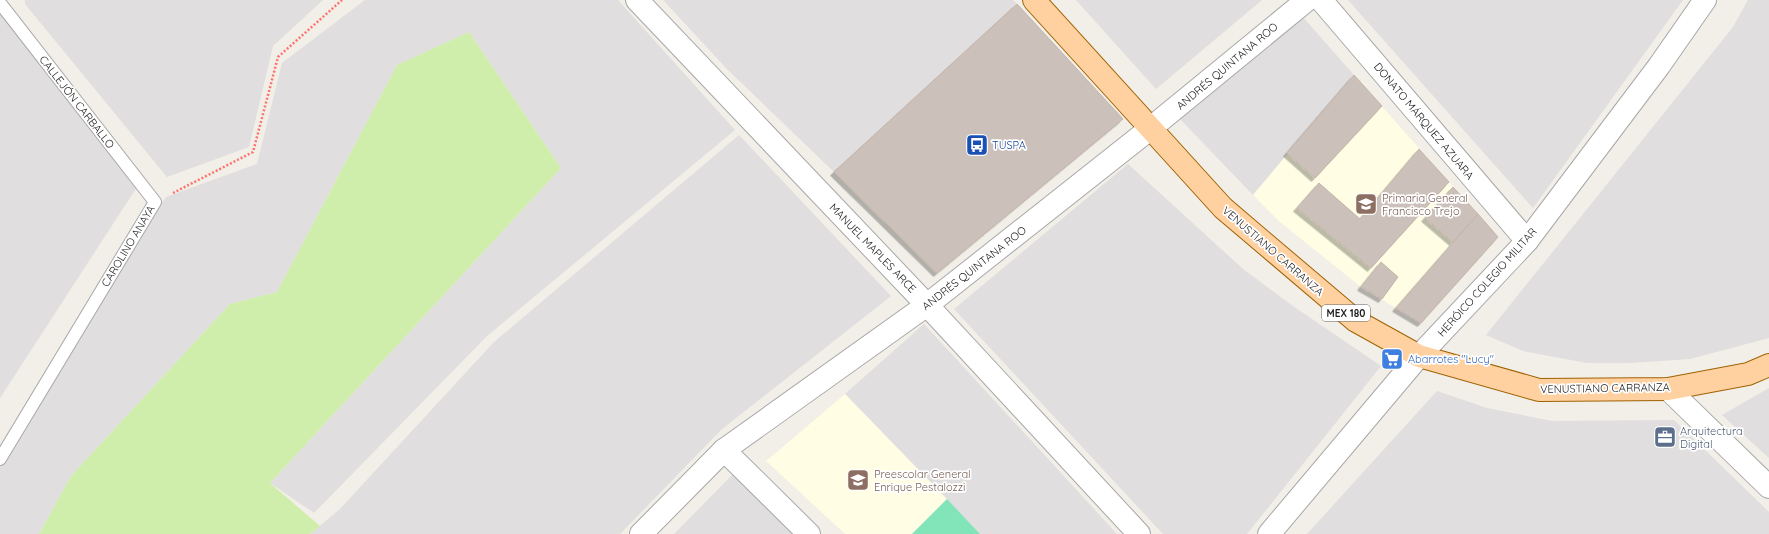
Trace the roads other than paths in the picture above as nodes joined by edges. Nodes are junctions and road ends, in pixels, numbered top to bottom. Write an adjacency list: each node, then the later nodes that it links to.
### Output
1 (637, 0): 10 (street, MANUEL MAPLES ARCE)
2 (1034, 0): 7 (main road, VENUSTIANO CARRANZA / MEX 180)
3 (1307, 0): 7 (street, ANDRÉS QUINTANA ROO)
4 (1322, 0): 9 (street, DONATO MÁRQUEZ AZUARA)
5 (1705, 0): 9 (street, HERÓICO COLEGIO MILITAR)
6 (0, 3): 8 (lane, CALLEJÓN CARBALLO)
7 (1152, 128): 10 (street, ANDRÉS QUINTANA ROO); 11 (main road, VENUSTIANO CARRANZA / MEX 180)
8 (154, 202): 15 (lane, CAROLINO ANAYA)
9 (1527, 241): 11 (street, HERÓICO COLEGIO MILITAR)
10 (927, 305): 14 (street, ANDRÉS QUINTANA ROO); 19 (street, MANUEL MAPLES ARCE)
11 (1419, 356): 13 (main road, VENUSTIANO CARRANZA / MEX 180); 20 (street, HERÓICO COLEGIO MILITAR)
12 (1769, 365): 13 (main road, VENUSTIANO CARRANZA / MEX 180)
13 (1668, 388): 16 (street)
14 (724, 450): 17 (street, ANDRÉS QUINTANA ROO); 18 (street)
15 (0, 459)
16 (1769, 487)
17 (641, 534)
18 (809, 534)
19 (1138, 534)
20 (1269, 534)

